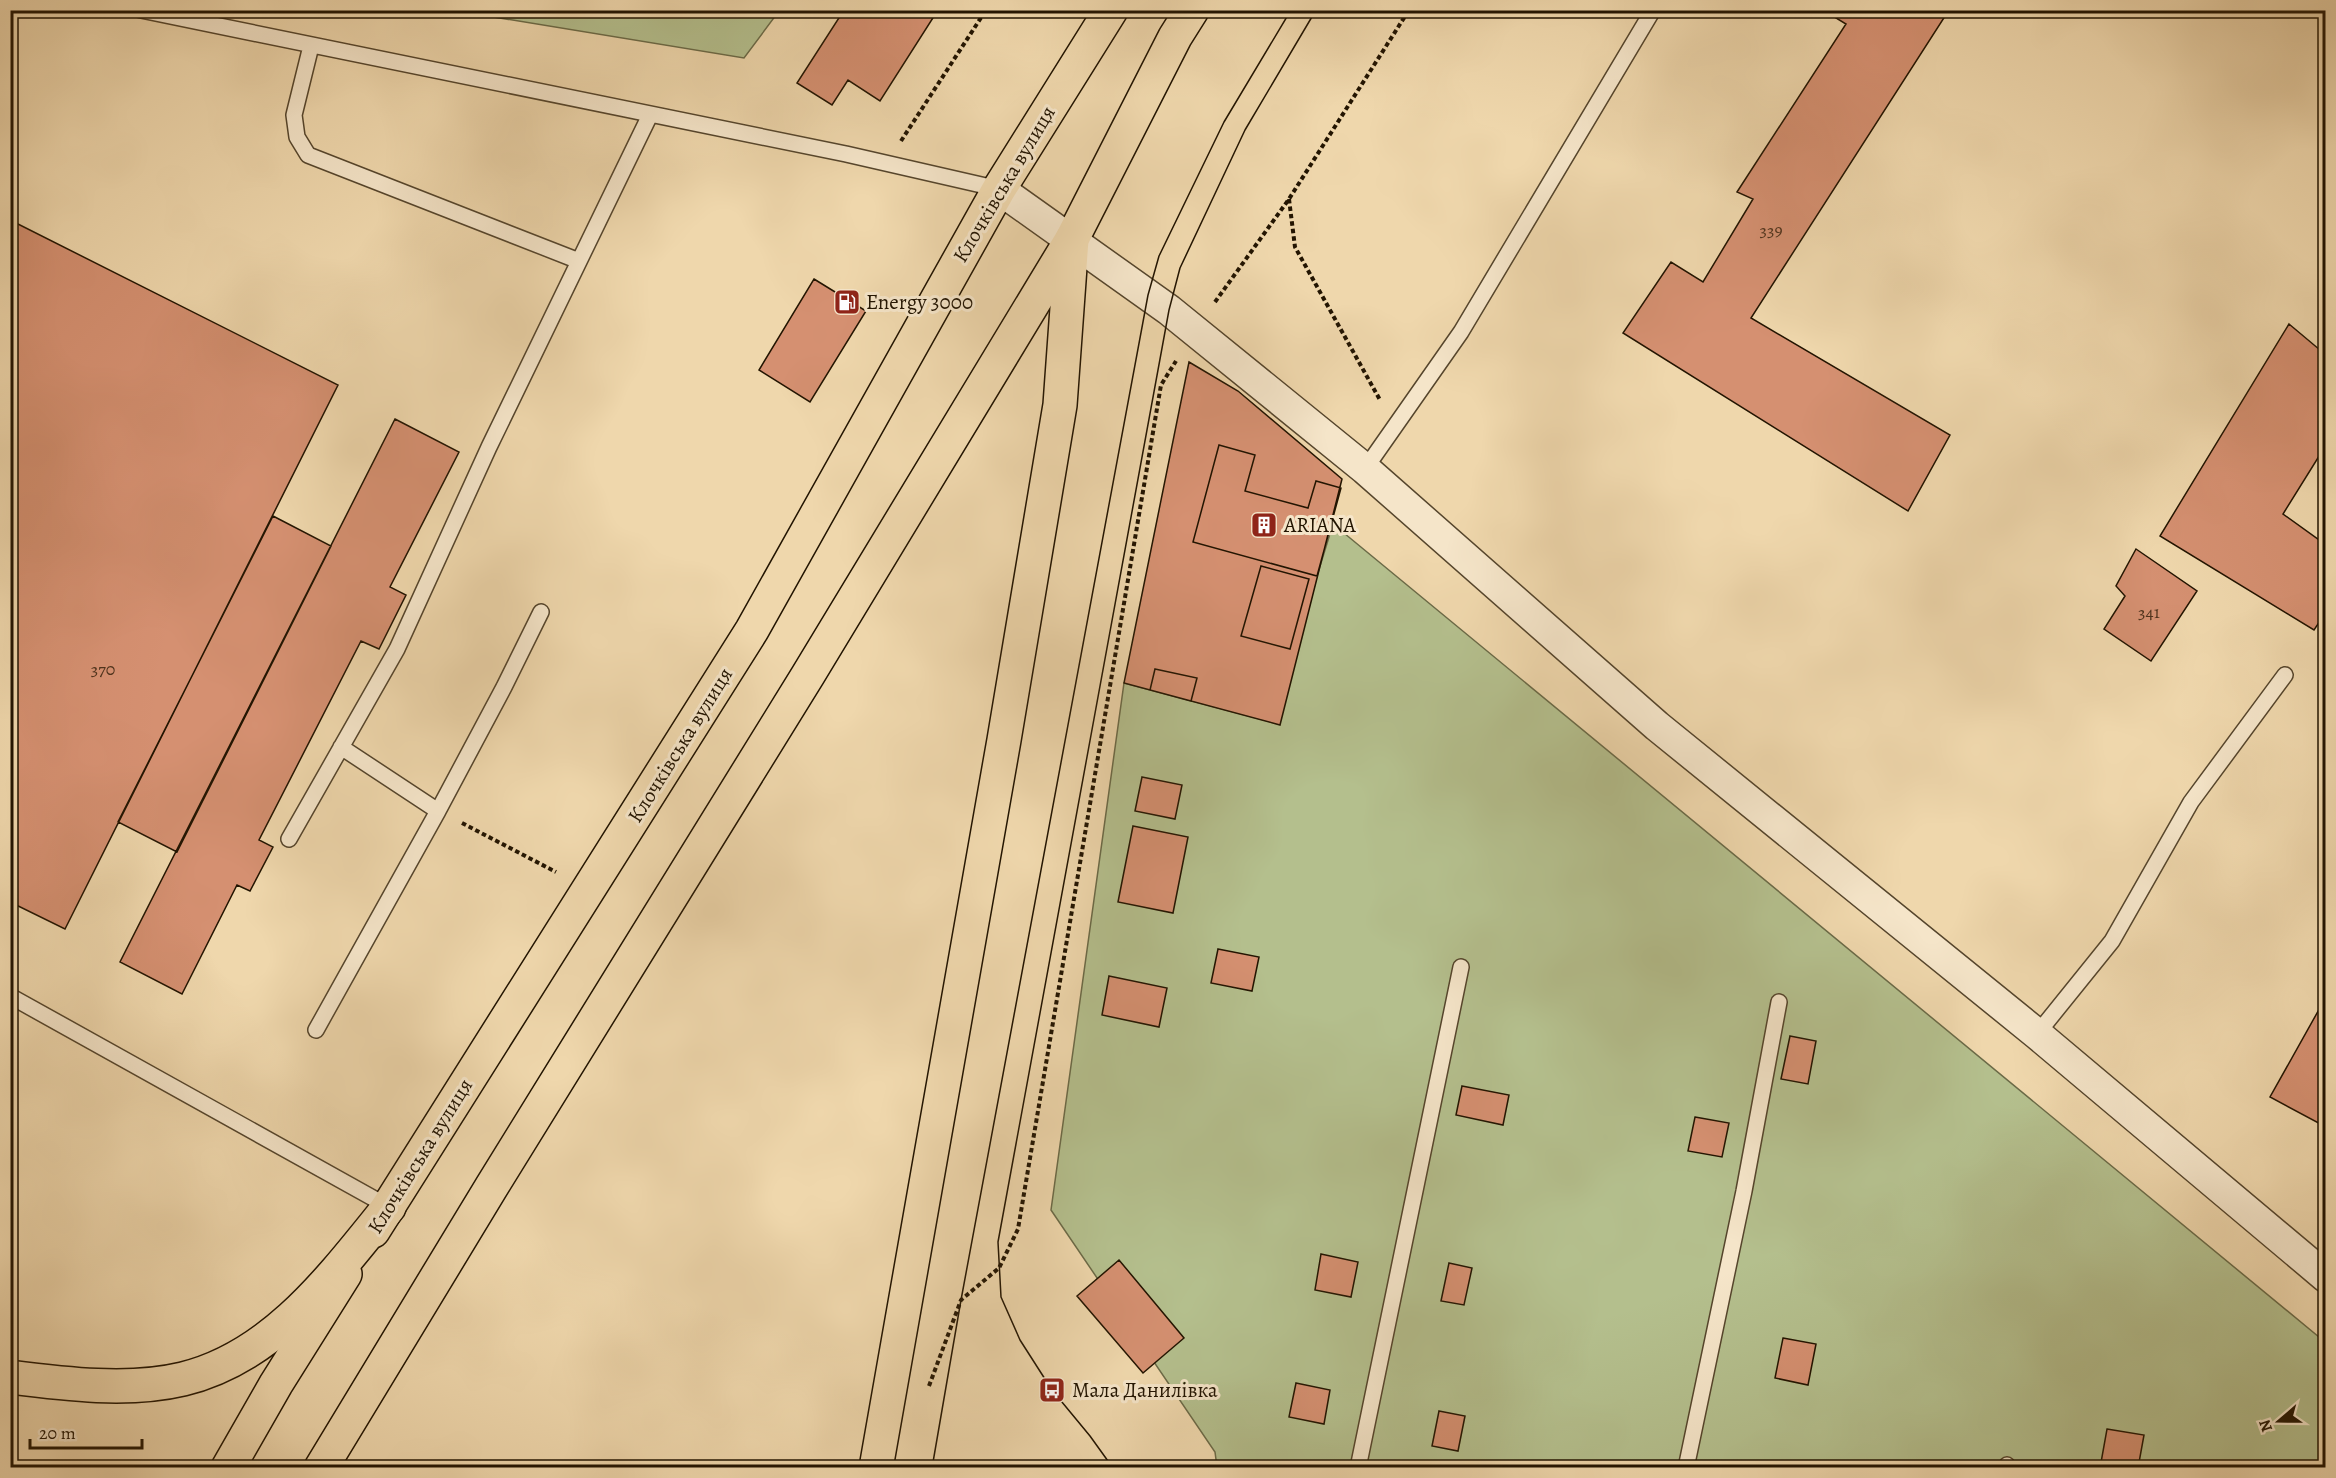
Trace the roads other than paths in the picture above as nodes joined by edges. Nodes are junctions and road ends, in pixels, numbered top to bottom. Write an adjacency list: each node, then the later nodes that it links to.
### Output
1 (141, 10): 5 (lane)
2 (1111, 10): 7 (main road, Клочківська вулиця)
3 (1191, 10): 8 (main road)
4 (1653, 10): 10 (lane)
5 (311, 46): 6 (lane); 9 (lane)
6 (650, 115): 7 (lane); 9 (lane)
7 (999, 189): 8 (street); 21 (main road, Клочківська вулиця)
8 (1072, 239): 10 (street); 25 (main road); 26 (main road)
9 (579, 261): 13 (lane)
10 (1365, 469): 20 (street)
11 (541, 612): 14 (lane)
12 (2285, 675): 20 (lane)
13 (341, 747): 14 (lane); 15 (lane)
14 (438, 811): 19 (lane)
15 (289, 839)
16 (1461, 967): 27 (lane)
17 (10, 996): 21 (lane)
18 (1779, 1002): 28 (lane)
19 (315, 1030)
20 (2037, 1034): 22 (street)
21 (388, 1207): 23 (main road); 24 (main road, Клочківська вулиця)
22 (2325, 1277)
23 (10, 1377)
24 (228, 1467)
25 (321, 1467)
26 (876, 1467)
27 (1358, 1467)
28 (1686, 1467)

